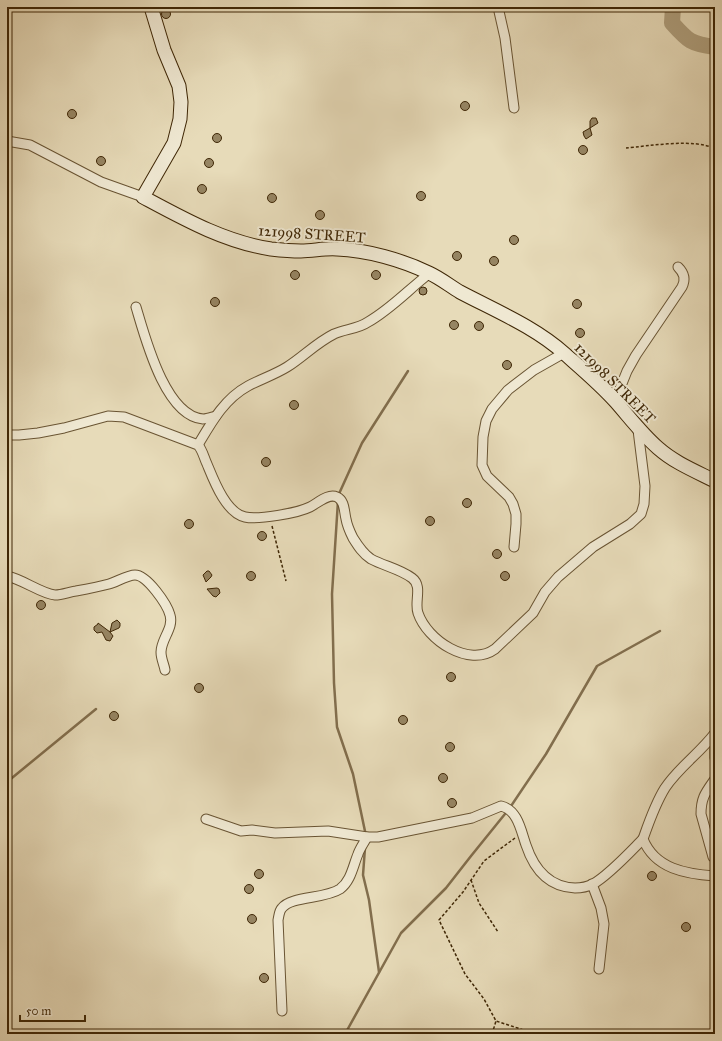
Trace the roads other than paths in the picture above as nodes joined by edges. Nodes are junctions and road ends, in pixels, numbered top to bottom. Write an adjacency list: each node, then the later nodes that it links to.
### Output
1 (151, 7): 5 (street)
2 (498, 7): 3 (street)
3 (514, 108)
4 (7, 142): 5 (street)
5 (143, 197): 7 (street, 121998 STREET)
6 (678, 267): 10 (street)
7 (430, 273): 9 (street, 121998 STREET); 11 (street)
8 (136, 307): 11 (street)
9 (564, 353): 10 (street, 121998 STREET); 16 (street)
10 (615, 401): 12 (street, 121998 STREET)
11 (216, 416): 14 (street)
12 (638, 430): 14 (street); 15 (street, 121998 STREET)
13 (7, 435): 14 (street)
14 (198, 445)
15 (715, 481)
16 (514, 547)
17 (7, 576): 18 (street)
18 (165, 670)
19 (715, 733): 25 (street)
20 (715, 750): 21 (street)
21 (715, 758)
22 (715, 779): 26 (street)
23 (206, 819): 24 (street)
24 (367, 837): 28 (street); 30 (street)
25 (643, 839): 27 (street); 28 (street)
26 (713, 856)
27 (715, 876)
28 (592, 884): 29 (street)
29 (599, 969)
30 (282, 1011)

